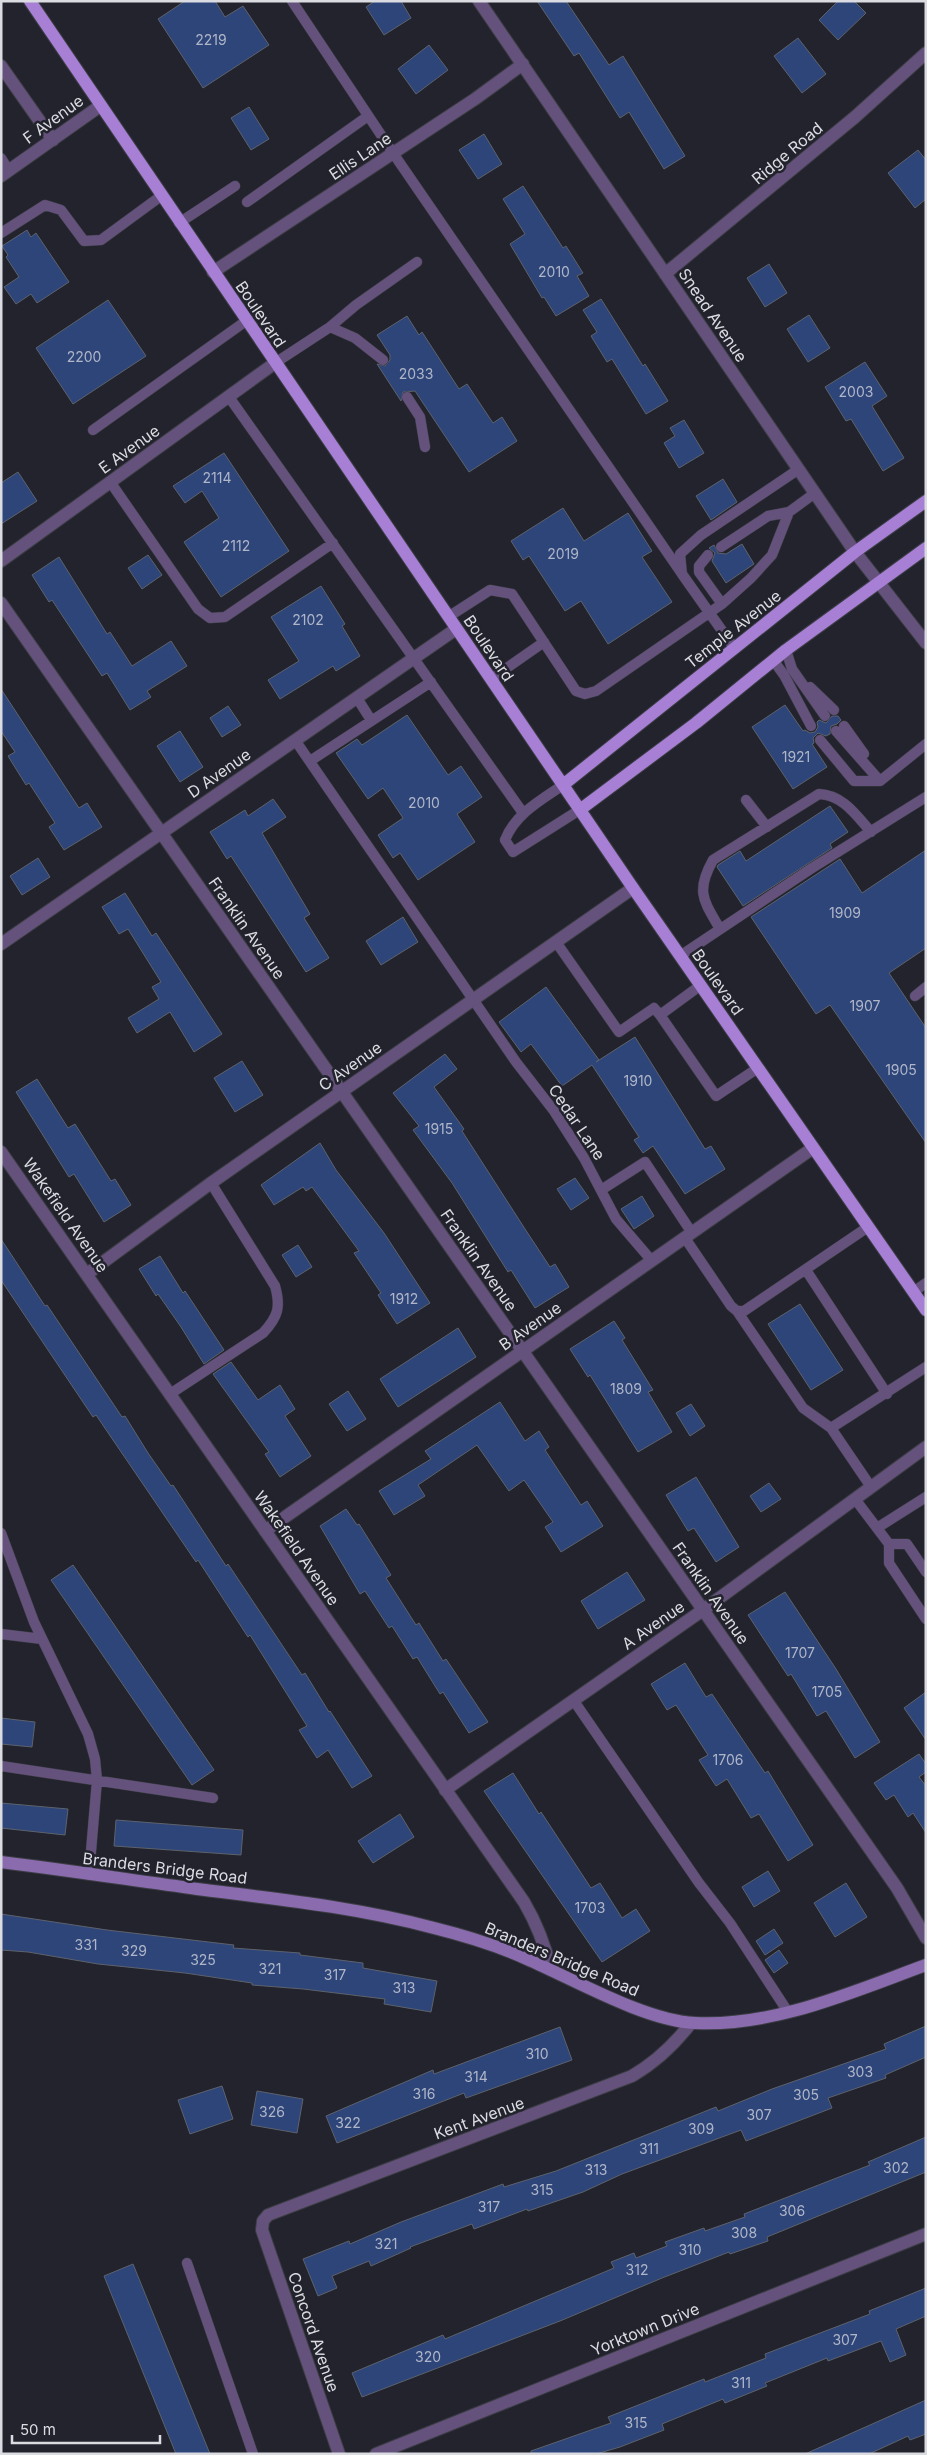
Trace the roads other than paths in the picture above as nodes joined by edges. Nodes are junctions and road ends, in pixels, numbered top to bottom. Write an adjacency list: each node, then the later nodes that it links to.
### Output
1 (30, 1): 7 (main road, Boulevard)
2 (292, 1): 8 (lane)
3 (479, 1): 5 (street, Snead Avenue)
4 (926, 53): 20 (street, Ridge Road)
5 (523, 64): 10 (street, Ellis Lane); 20 (street, Snead Avenue)
6 (1, 66): 9 (street)
7 (100, 106): 9 (street, F Avenue); 14 (main road, Boulevard)
8 (368, 116): 10 (lane); 15 (lane)
9 (53, 140): 12 (street, F Avenue)
10 (393, 153): 19 (street, Ellis Lane); 40 (lane)
11 (1, 158): 12 (lane)
12 (5, 174)
13 (235, 186): 16 (lane)
14 (161, 196): 16 (main road, Boulevard); 17 (lane)
15 (247, 202)
16 (179, 222): 19 (main road, Boulevard)
17 (1, 233)
18 (417, 262): 22 (lane)
19 (213, 272): 21 (main road, Boulevard)
20 (665, 274): 29 (street, Snead Avenue)
21 (246, 321): 24 (main road, Boulevard); 27 (lane)
22 (330, 327): 23 (lane); 24 (lane)
23 (383, 360)
24 (274, 363): 26 (street, E Avenue); 45 (main road, Boulevard)
25 (407, 396): 28 (lane)
26 (229, 397): 30 (street, E Avenue); 34 (lane)
27 (93, 430)
28 (425, 447)
29 (799, 469): 31 (street, Snead Avenue); 40 (lane)
30 (111, 483): 34 (lane); 39 (street, E Avenue)
31 (815, 492): 33 (lane); 37 (street, Snead Avenue)
32 (926, 500): 37 (main road, Temple Avenue)
33 (789, 512): 35 (lane); 43 (lane)
34 (333, 543): 51 (lane)
35 (721, 547)
36 (926, 548): 41 (main road)
37 (856, 552): 41 (street, Snead Avenue); 49 (main road, Temple Avenue)
38 (708, 555): 43 (lane)
39 (1, 561)
40 (682, 574): 44 (lane)
41 (878, 583): 48 (street, Snead Avenue); 50 (main road)
42 (1, 603): 73 (street, Franklin Avenue)
43 (722, 604): 44 (lane)
44 (710, 612): 47 (lane); 49 (lane)
45 (448, 617): 46 (main road, Boulevard); 47 (lane)
46 (456, 629): 51 (street, D Avenue); 54 (main road, Boulevard)
47 (544, 642): 54 (lane)
48 (926, 643)
49 (735, 649): 67 (main road, Temple Avenue)
50 (786, 650): 52 (main road); 53 (lane)
51 (414, 658): 55 (lane); 56 (street, D Avenue)
52 (773, 660): 60 (lane); 70 (main road)
53 (792, 669): 57 (lane); 58 (lane)
54 (490, 679): 67 (main road, Boulevard)
55 (431, 682): 59 (lane); 71 (lane)
56 (357, 698): 59 (lane); 62 (street, D Avenue)
57 (834, 710)
58 (824, 716)
59 (371, 720): 65 (lane)
60 (811, 726)
61 (840, 729): 66 (lane)
62 (295, 740): 65 (lane, Cedar Lane); 73 (street, D Avenue)
63 (820, 740): 66 (lane)
64 (926, 744): 66 (lane)
65 (310, 761): 83 (lane, Cedar Lane)
66 (882, 780)
67 (563, 785): 70 (main road, Boulevard); 71 (lane)
68 (926, 797): 74 (lane)
69 (746, 800): 72 (lane)
70 (581, 809): 71 (lane); 75 (main road, Boulevard)
71 (523, 813)
72 (766, 827): 74 (lane); 76 (lane)
73 (162, 832): 78 (street, D Avenue); 86 (street, Franklin Avenue)
74 (872, 832): 76 (lane)
75 (633, 888): 77 (street, C Avenue); 79 (main road, Boulevard)
76 (720, 930): 79 (lane)
77 (556, 942): 83 (street, C Avenue); 84 (lane)
78 (1, 944)
79 (680, 956): 80 (main road, Boulevard)
80 (701, 985): 84 (lane); 85 (main road, Boulevard)
81 (926, 987): 82 (lane)
82 (915, 996)
83 (473, 1000): 86 (street, C Avenue); 90 (lane, Cedar Lane)
84 (660, 1015): 85 (lane)
85 (758, 1068): 87 (main road, Boulevard)
86 (341, 1092): 89 (street, C Avenue); 100 (street, Franklin Avenue)
87 (813, 1148): 91 (main road, Boulevard); 92 (street, B Avenue)
88 (1, 1152): 95 (street, Wakefield Avenue)
89 (211, 1184): 95 (street, C Avenue); 102 (lane)
90 (601, 1190): 92 (lane); 93 (lane, Cedar Lane)
91 (868, 1228): 94 (lane); 97 (main road, Boulevard)
92 (689, 1235): 93 (street, B Avenue); 99 (lane)
93 (652, 1261): 100 (street, B Avenue)
94 (806, 1270): 99 (lane); 103 (lane)
95 (87, 1274): 102 (street, Wakefield Avenue)
96 (926, 1283): 97 (lane)
97 (913, 1292): 98 (main road, Boulevard)
98 (926, 1310)
99 (737, 1311): 104 (lane)
100 (523, 1351): 110 (street, B Avenue); 114 (street, Franklin Avenue)
101 (926, 1367): 103 (lane)
102 (170, 1394): 110 (street, Wakefield Avenue)
103 (887, 1394): 104 (lane)
104 (831, 1428): 106 (lane)
105 (926, 1448): 106 (street, A Avenue)
106 (871, 1487): 108 (street, A Avenue)
107 (926, 1497): 109 (lane)
108 (855, 1499): 109 (lane); 114 (street, A Avenue)
109 (877, 1528): 112 (lane)
110 (265, 1531): 121 (street, Wakefield Avenue)
111 (1, 1533): 117 (lane)
112 (889, 1544): 113 (lane); 115 (lane)
113 (926, 1572)
114 (703, 1610): 118 (street, A Avenue); 125 (street, Franklin Avenue)
115 (926, 1619)
116 (1, 1634): 117 (lane)
117 (42, 1638): 120 (lane)
118 (574, 1701): 121 (street, A Avenue); 128 (lane)
119 (1, 1766): 120 (lane)
120 (97, 1780): 122 (lane); 124 (lane)
121 (445, 1790): 127 (street, Wakefield Avenue)
122 (213, 1798)
123 (4, 1862): 124 (street, Branders Bridge Road)
124 (89, 1875): 127 (street, Branders Bridge Road)
125 (926, 1938)
126 (926, 1964): 128 (street, Branders Bridge Road)
127 (551, 1970): 129 (street, Branders Bridge Road)
128 (788, 2012): 129 (street, Branders Bridge Road)
129 (691, 2023): 130 (street, Kent Avenue)
130 (263, 2221): 134 (street, Concord Avenue)
131 (926, 2234): 135 (street, Yorktown Drive)
132 (187, 2263): 133 (lane)
133 (253, 2454)
134 (339, 2454)
135 (376, 2454)

